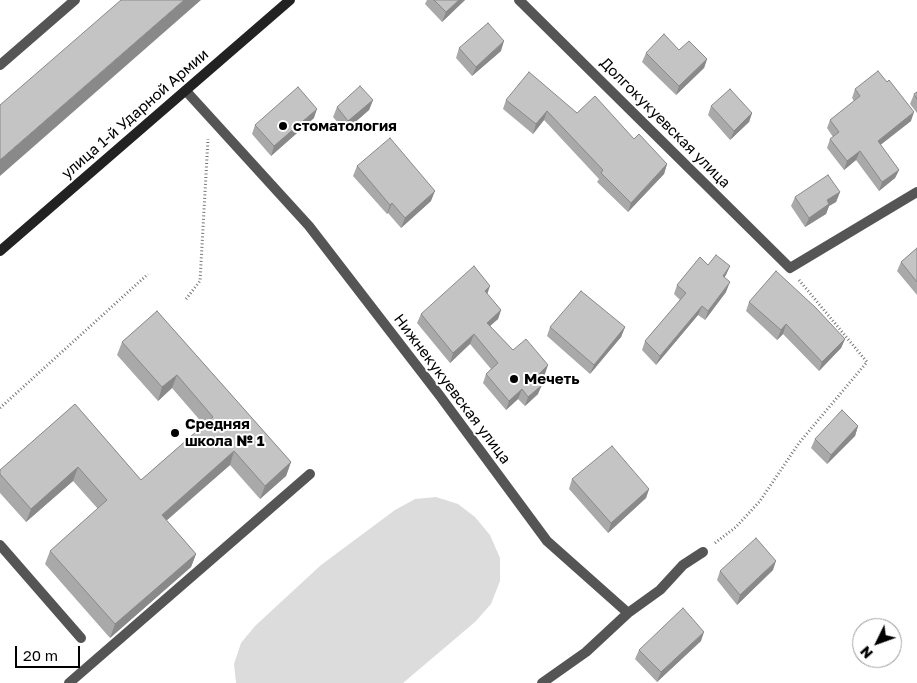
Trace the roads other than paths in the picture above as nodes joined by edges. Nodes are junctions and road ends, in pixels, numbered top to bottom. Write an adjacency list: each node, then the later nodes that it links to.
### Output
1 (75, 0): 4 (street)
2 (290, 0): 5 (main road, улица 1-й Ударной Армии)
3 (520, 0): 6 (street, Долгокукуевская улица)
4 (0, 65)
5 (186, 91): 7 (main road, улица 1-й Ударной Армии); 11 (street, Нижнекукуевская улица)
6 (917, 192)
7 (0, 251)
8 (310, 474): 13 (street)
9 (0, 545): 12 (street)
10 (702, 552): 11 (street)
11 (628, 613): 14 (street)
12 (81, 638)
13 (69, 683)
14 (542, 683)

